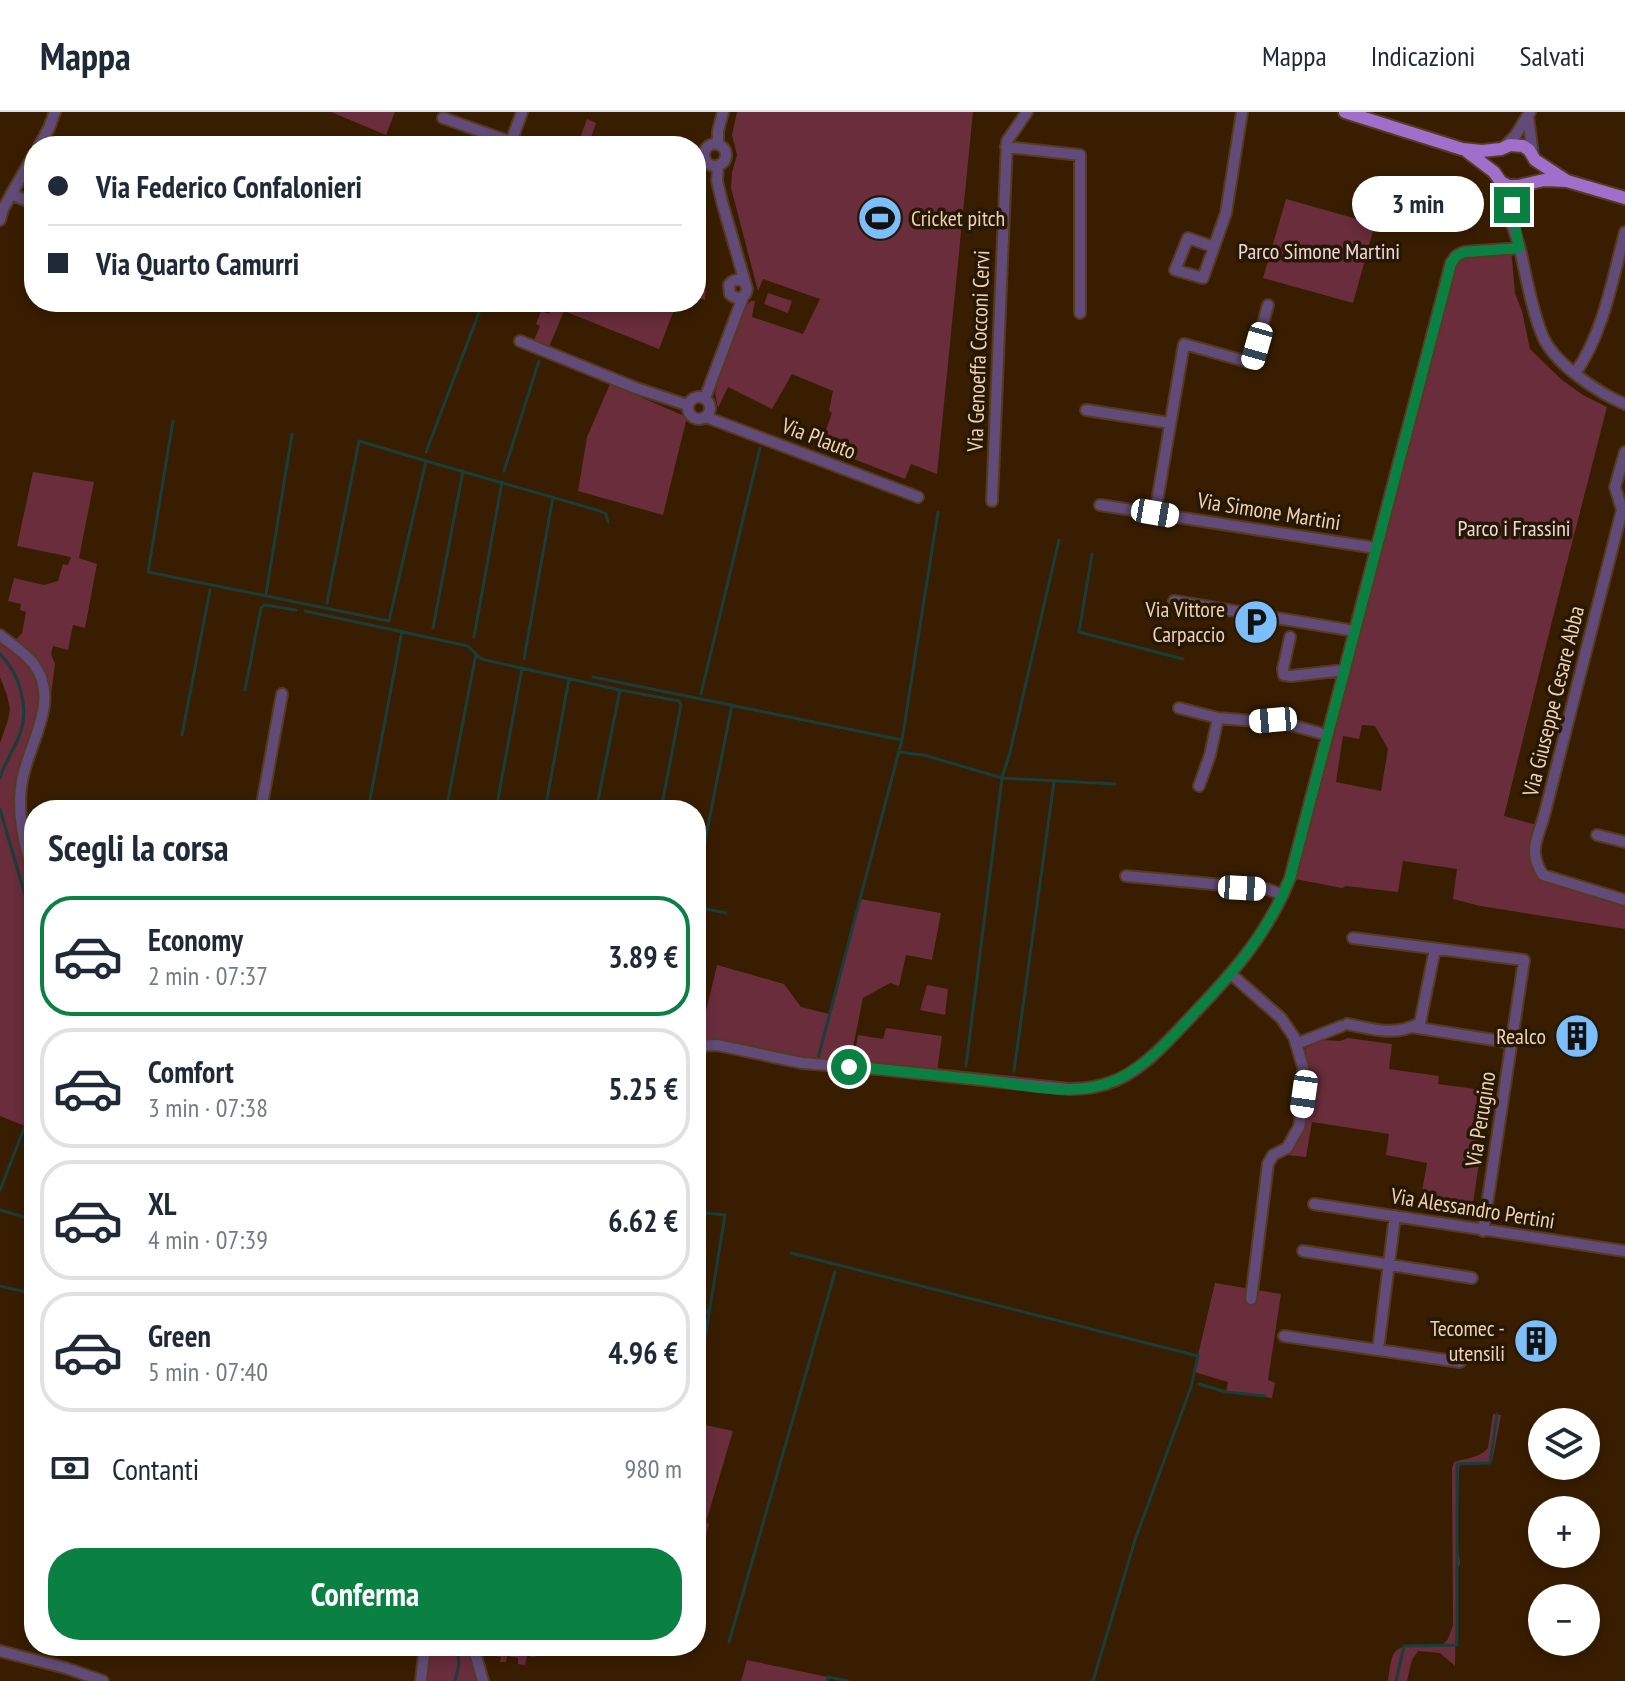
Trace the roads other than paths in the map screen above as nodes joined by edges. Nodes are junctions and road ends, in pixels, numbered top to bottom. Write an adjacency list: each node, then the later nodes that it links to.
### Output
1 (55, 112): 9 (street)
2 (522, 112): 11 (street)
3 (723, 112): 12 (street)
4 (1027, 112): 13 (street, Via Genoeffa Cocconi Cervi)
5 (1242, 112): 31 (street)
6 (1345, 112): 15 (main road)
7 (1529, 114): 14 (street); 17 (street)
8 (443, 118): 10 (street)
9 (45, 136)
10 (489, 136)
11 (513, 136)
12 (718, 144): 16 (street); 19 (street)
13 (1006, 147): 37 (street); 48 (street, Via Genoeffa Cocconi Cervi)
14 (1502, 148): 15 (main road); 17 (main road); 21 (main road)
15 (1462, 149): 21 (main road)
16 (706, 151)
17 (1534, 157): 22 (main road); 23 (main road)
18 (706, 160): 19 (street)
19 (718, 166): 30 (street)
20 (24, 171): 24 (street)
21 (1496, 175): 23 (main road); 29 (street)
22 (1567, 181): 23 (main road); 25 (main road)
23 (1524, 184): 29 (street)
24 (11, 194): 26 (street); 27 (street)
25 (1625, 198)
26 (24, 200)
27 (0, 220)
28 (1625, 232): 39 (street)
29 (1516, 236): 32 (street)
30 (734, 245): 33 (street); 34 (street)
31 (1214, 247)
32 (1519, 248): 39 (street); 51 (street)
33 (731, 282): 34 (street); 35 (street)
34 (745, 283): 35 (street)
35 (737, 296): 40 (street)
36 (1268, 305): 45 (street)
37 (1080, 313)
38 (520, 341): 42 (street, Via Plauto)
39 (1575, 373): 41 (street)
40 (705, 398): 42 (street); 44 (street)
41 (1625, 404)
42 (687, 405): 44 (street, Via Plauto)
43 (1086, 410): 45 (street)
44 (706, 417): 47 (street, Via Plauto)
45 (1170, 423): 50 (street)
46 (1625, 452): 68 (street, Via Giuseppe Cesare Abba)
47 (918, 497)
48 (992, 501)
49 (1100, 505): 50 (street, Via Simone Martini)
50 (1155, 513): 51 (street, Via Simone Martini)
51 (1376, 548): 53 (street)
52 (1174, 601): 53 (street)
53 (1355, 631): 56 (street)
54 (0, 635): 64 (street)
55 (1290, 637): 56 (street)
56 (1345, 670): 60 (street)
57 (282, 694): 62 (street)
58 (1179, 708): 59 (street)
59 (1218, 718): 60 (street); 61 (street)
60 (1327, 735): 67 (street)
61 (1199, 786)
62 (263, 800)
63 (1597, 835): 65 (street)
64 (24, 836)
65 (1625, 842)
66 (1126, 876): 67 (street)
67 (1283, 895): 71 (street)
68 (1625, 900)
69 (1353, 938): 70 (street, Via Perugino)
70 (1435, 949): 72 (street); 78 (street, Via Perugino)
71 (1231, 974): 74 (street); 75 (street)
72 (1412, 1027): 73 (street, Via Perugino); 74 (street, Via Perugino)
73 (1507, 1042)
74 (1296, 1044): 83 (street)
75 (706, 1046)
76 (1314, 1204): 77 (street, Via Alessandro Pertini)
77 (1395, 1216): 78 (street, Via Alessandro Pertini); 81 (street)
78 (1483, 1231): 80 (street, Via Alessandro Pertini)
79 (1303, 1251): 81 (street)
80 (1625, 1251)
81 (1388, 1265): 82 (street); 85 (street)
82 (1472, 1278)
83 (1251, 1299)
84 (1284, 1336): 85 (street)
85 (1378, 1350): 86 (street)
86 (1460, 1362)
87 (0, 1651): 90 (street)
88 (424, 1656): 91 (street)
89 (476, 1656): 92 (street)
90 (103, 1681)
91 (421, 1681)
92 (483, 1681)

